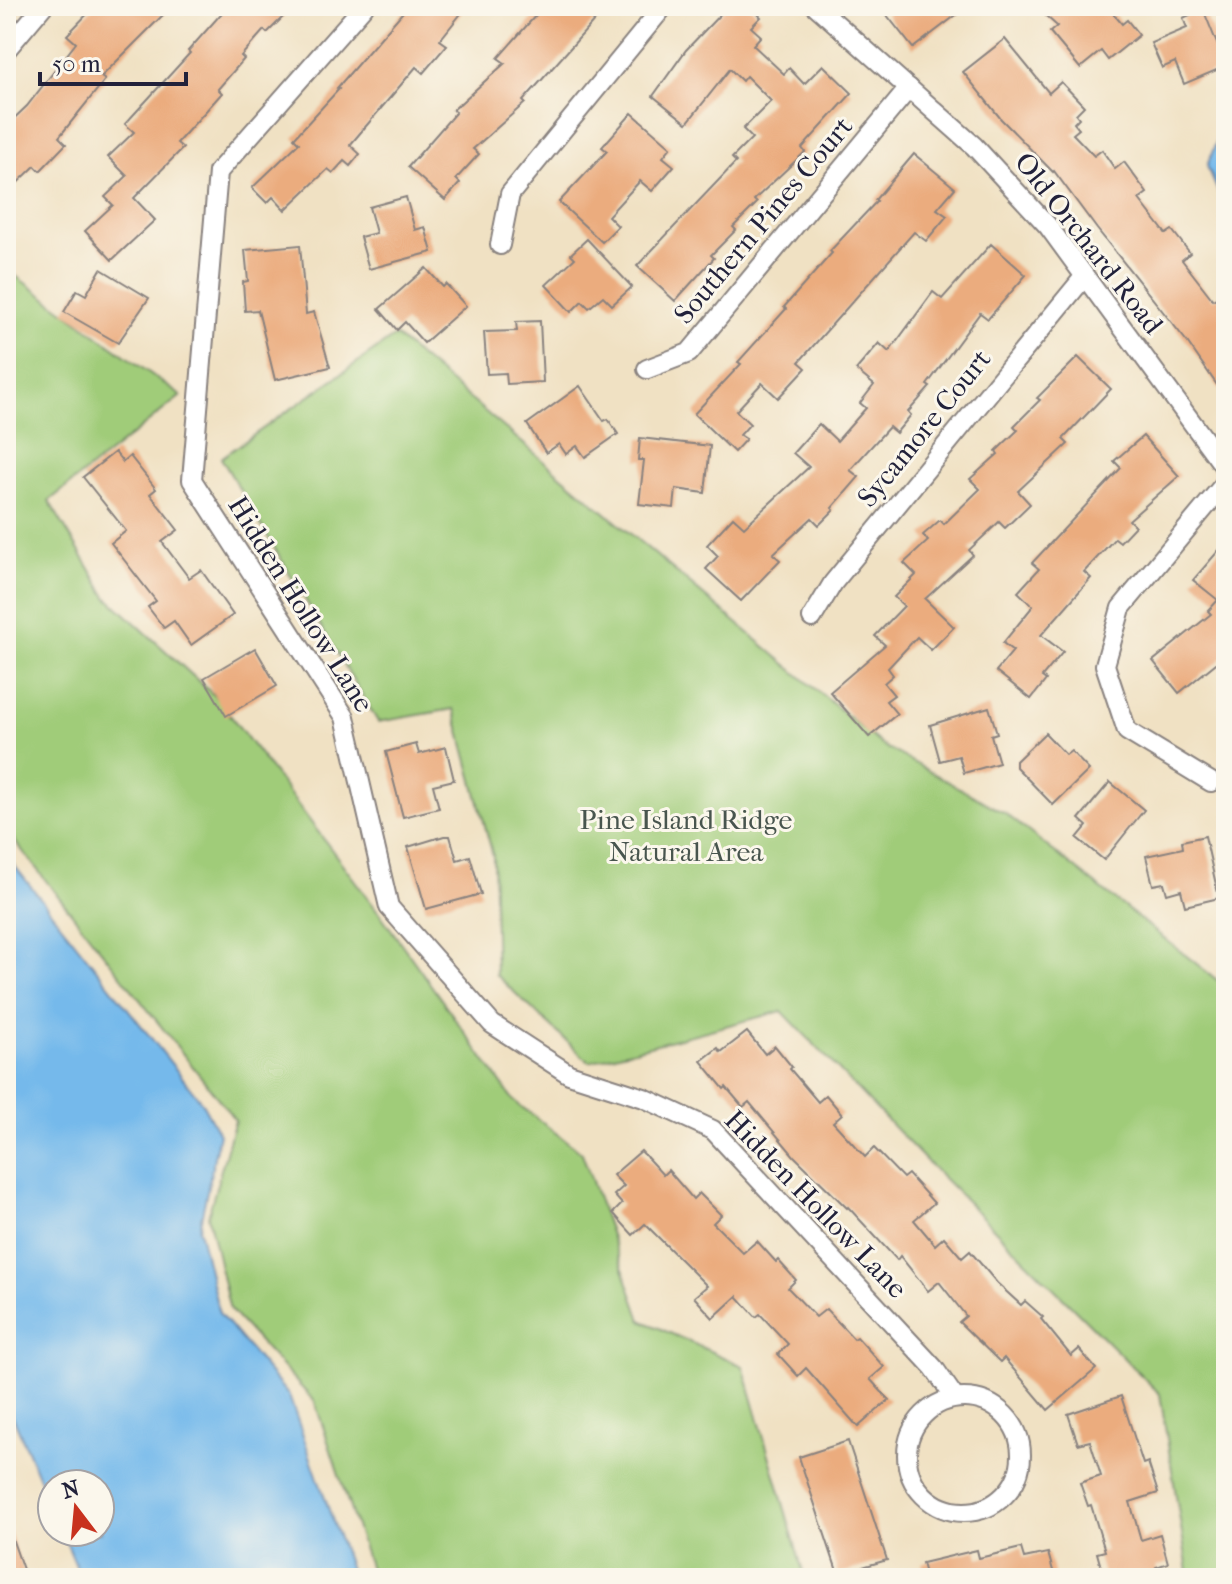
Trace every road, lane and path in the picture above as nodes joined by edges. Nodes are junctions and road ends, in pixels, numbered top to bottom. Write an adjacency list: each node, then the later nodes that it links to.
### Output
1 (43, 6): 5 (street)
2 (364, 6): 14 (street, Hidden Hollow Lane)
3 (664, 6): 7 (street)
4 (824, 8): 6 (street, Old Orchard Road)
5 (6, 50)
6 (909, 88): 8 (street, Old Orchard Road); 9 (street, Southern Pines Court)
7 (500, 245)
8 (1084, 277): 10 (street, Old Orchard Road); 12 (street, Sycamore Court)
9 (647, 369)
10 (1226, 469)
11 (1226, 482): 13 (street)
12 (812, 618)
13 (1211, 782)
14 (955, 1398): 14 (street)

